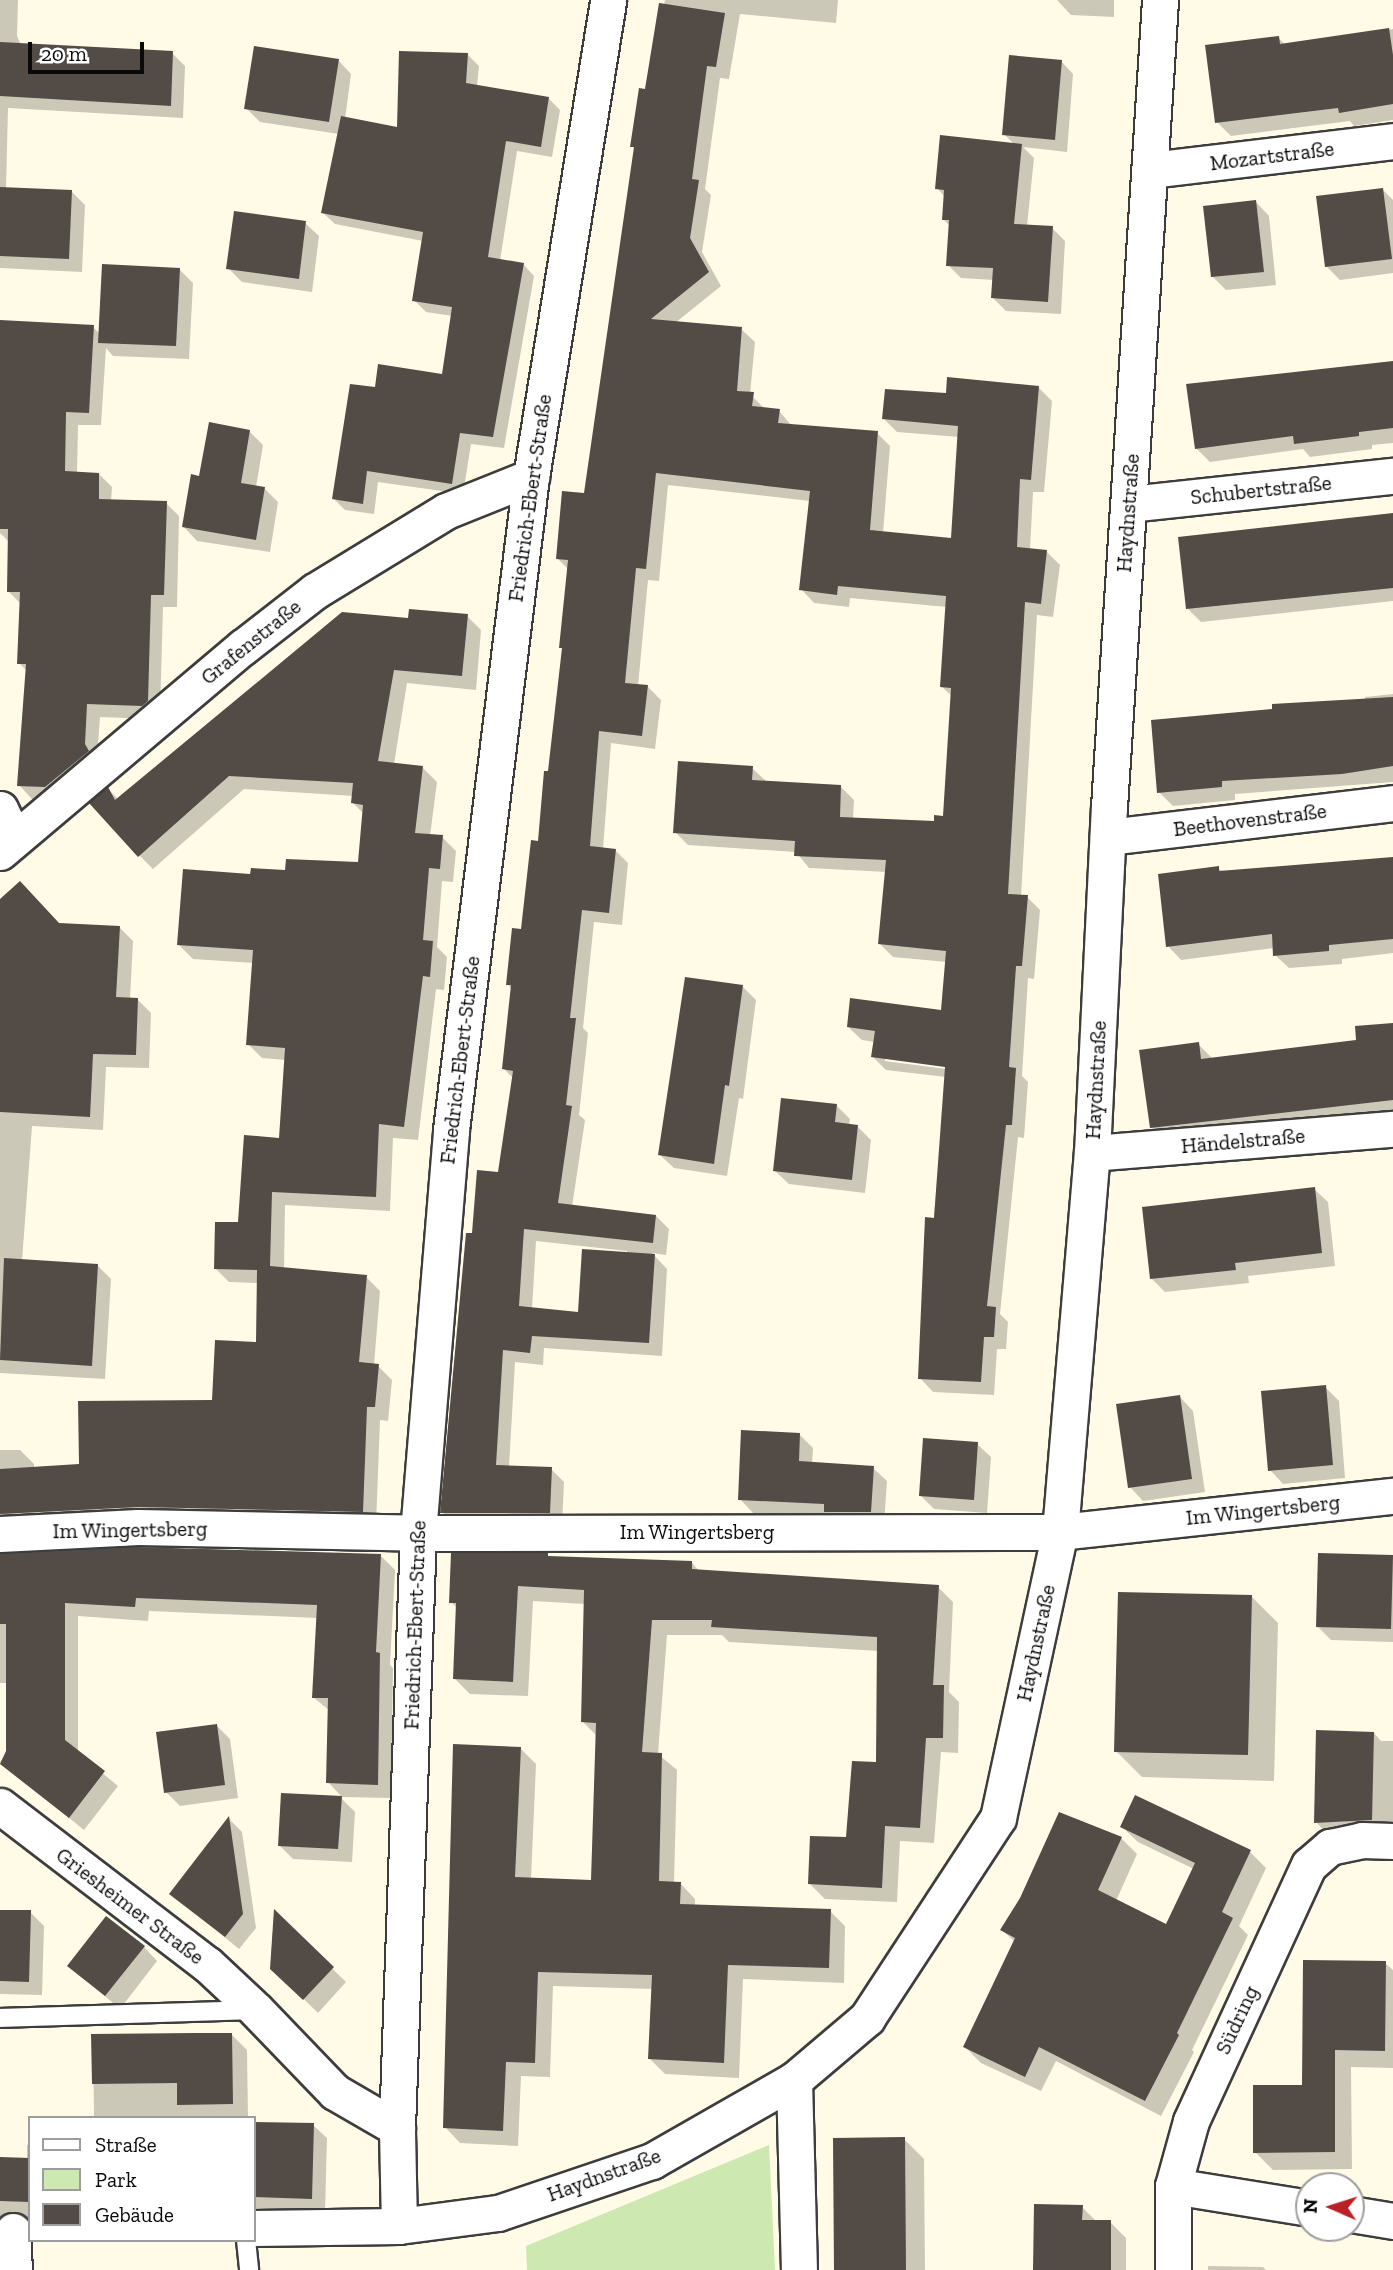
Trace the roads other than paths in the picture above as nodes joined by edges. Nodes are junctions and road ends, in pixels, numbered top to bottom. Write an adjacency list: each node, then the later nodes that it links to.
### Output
1 (608, 0): 6 (street, Friedrich-Ebert-Straße)
2 (1160, 0): 4 (street, Haydnstraße)
3 (1393, 141): 4 (street, Mozartstraße)
4 (1150, 170): 7 (street, Haydnstraße)
5 (1393, 476): 7 (street, Schubertstraße)
6 (531, 477): 9 (street, Grafenstraße); 15 (street, Friedrich-Ebert-Straße)
7 (1129, 504): 10 (street, Haydnstraße)
8 (1393, 803): 10 (street, Beethovenstraße)
9 (5, 833)
10 (1108, 837): 12 (street, Haydnstraße)
11 (1393, 1129): 12 (street, Händelstraße)
12 (1092, 1153): 14 (street, Haydnstraße)
13 (1393, 1496): 14 (street, Im Wingertsberg)
14 (1060, 1532): 15 (street, Im Wingertsberg); 21 (street, Haydnstraße)
15 (418, 1533): 16 (street, Im Wingertsberg); 22 (street, Friedrich-Ebert-Straße)
16 (0, 1534)
17 (0, 1806): 19 (street, Griesheimer Straße)
18 (1393, 1841): 23 (street, Südring)
19 (256, 2010): 20 (lane); 22 (street, Griesheimer Straße)
20 (0, 2018)
21 (794, 2080): 27 (street, Haydnstraße); 33 (street)
22 (397, 2128): 27 (street)
23 (1173, 2186): 24 (street); 34 (street, Südring)
24 (1295, 2206)
25 (1365, 2216): 26 (street)
26 (1393, 2221)
27 (399, 2226): 28 (street, Haydnstraße)
28 (256, 2228)
29 (14, 2231): 31 (street)
30 (246, 2242): 32 (lane)
31 (14, 2270)
32 (249, 2270)
33 (799, 2270)
34 (1173, 2270)

